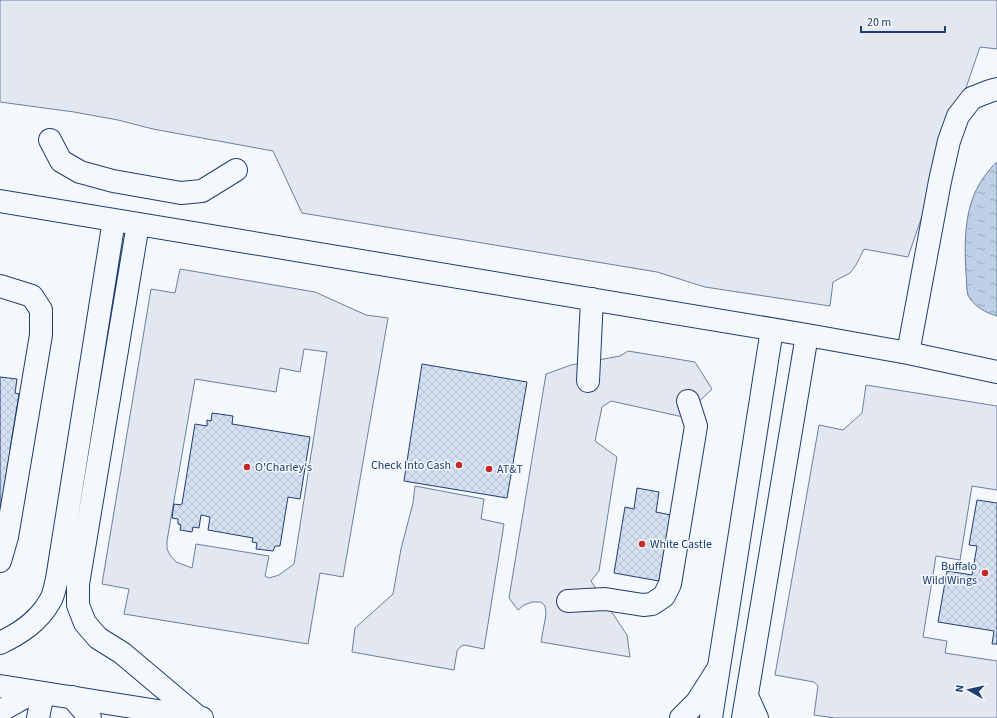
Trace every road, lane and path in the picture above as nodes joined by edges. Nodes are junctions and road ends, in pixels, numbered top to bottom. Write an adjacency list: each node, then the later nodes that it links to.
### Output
1 (997, 89): 11 (street)
2 (50, 140): 3 (street)
3 (236, 170)
4 (0, 201): 5 (street)
5 (114, 220): 6 (street); 17 (street)
6 (138, 224): 8 (street); 26 (street)
7 (0, 286): 15 (street)
8 (592, 299): 9 (street); 13 (street)
9 (772, 329): 10 (street); 18 (street)
10 (807, 334): 11 (street); 21 (street)
11 (908, 353): 12 (street)
12 (997, 372)
13 (588, 381)
14 (688, 401): 16 (street)
15 (0, 561)
16 (568, 601)
17 (0, 643)
18 (718, 669): 27 (street); 28 (street)
19 (0, 686): 20 (street)
20 (38, 692): 22 (street); 23 (street); 24 (street)
21 (747, 696): 29 (street); 30 (street)
22 (72, 697): 25 (street); 26 (street)
23 (0, 711)
24 (38, 718)
25 (90, 718)
26 (200, 718)
27 (681, 718)
28 (711, 718)
29 (743, 718)
30 (757, 718)

